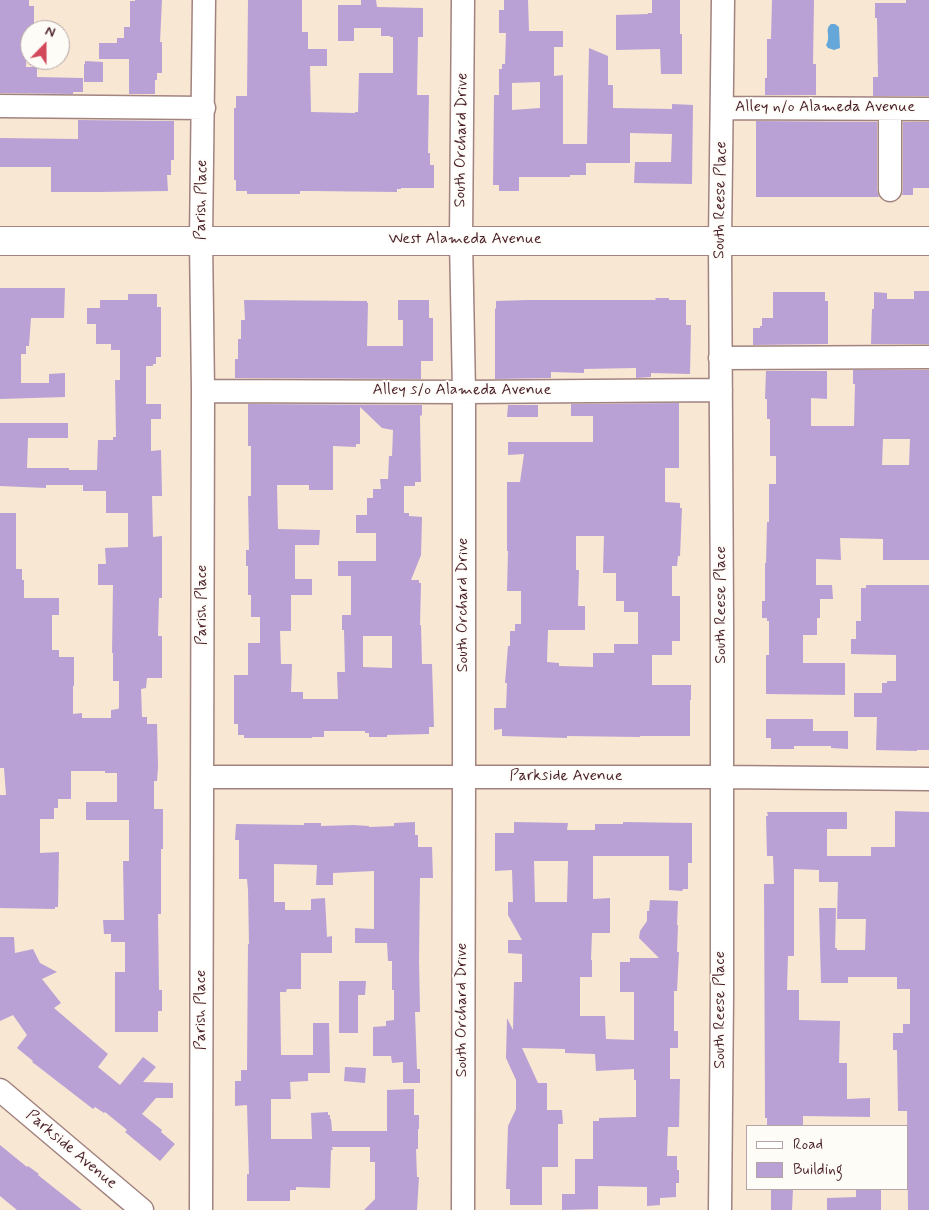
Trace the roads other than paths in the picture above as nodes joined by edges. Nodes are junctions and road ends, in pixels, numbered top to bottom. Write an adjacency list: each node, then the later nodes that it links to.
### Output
1 (204, 0): 5 (street, Parish Place)
2 (463, 0): 11 (street, South Orchard Drive)
3 (723, 0): 6 (street, South Reese Place)
4 (0, 106): 5 (street)
5 (204, 108): 10 (street, Parish Place)
6 (722, 108): 7 (street, Alley n/o Alameda Avenue); 13 (street, South Reese Place)
7 (890, 109): 8 (street, Alley n/o Alameda Avenue); 9 (street)
8 (929, 109)
9 (890, 190)
10 (201, 240): 11 (main road, West Alameda Avenue); 12 (main road, West Alameda Avenue); 18 (street, Parish Place)
11 (461, 240): 13 (main road, West Alameda Avenue); 19 (street, South Orchard Drive)
12 (0, 241)
13 (720, 241): 14 (main road, West Alameda Avenue); 16 (street, South Reese Place)
14 (929, 241)
15 (929, 357): 16 (street)
16 (720, 358): 17 (street, South Reese Place)
17 (721, 390): 19 (street, Alley s/o Alameda Avenue); 22 (street, South Reese Place)
18 (203, 391): 19 (street, Alley s/o Alameda Avenue); 20 (street, Parish Place)
19 (464, 392): 21 (street, South Orchard Drive)
20 (202, 777): 21 (street, Parkside Avenue); 26 (street, Parish Place)
21 (464, 777): 22 (street, Parkside Avenue); 27 (street, South Orchard Drive)
22 (722, 777): 23 (street, Parkside Avenue); 28 (street, South Reese Place)
23 (929, 779)
24 (0, 1090): 25 (street, Parkside Avenue)
25 (142, 1210)
26 (202, 1210)
27 (463, 1210)
28 (720, 1210)

